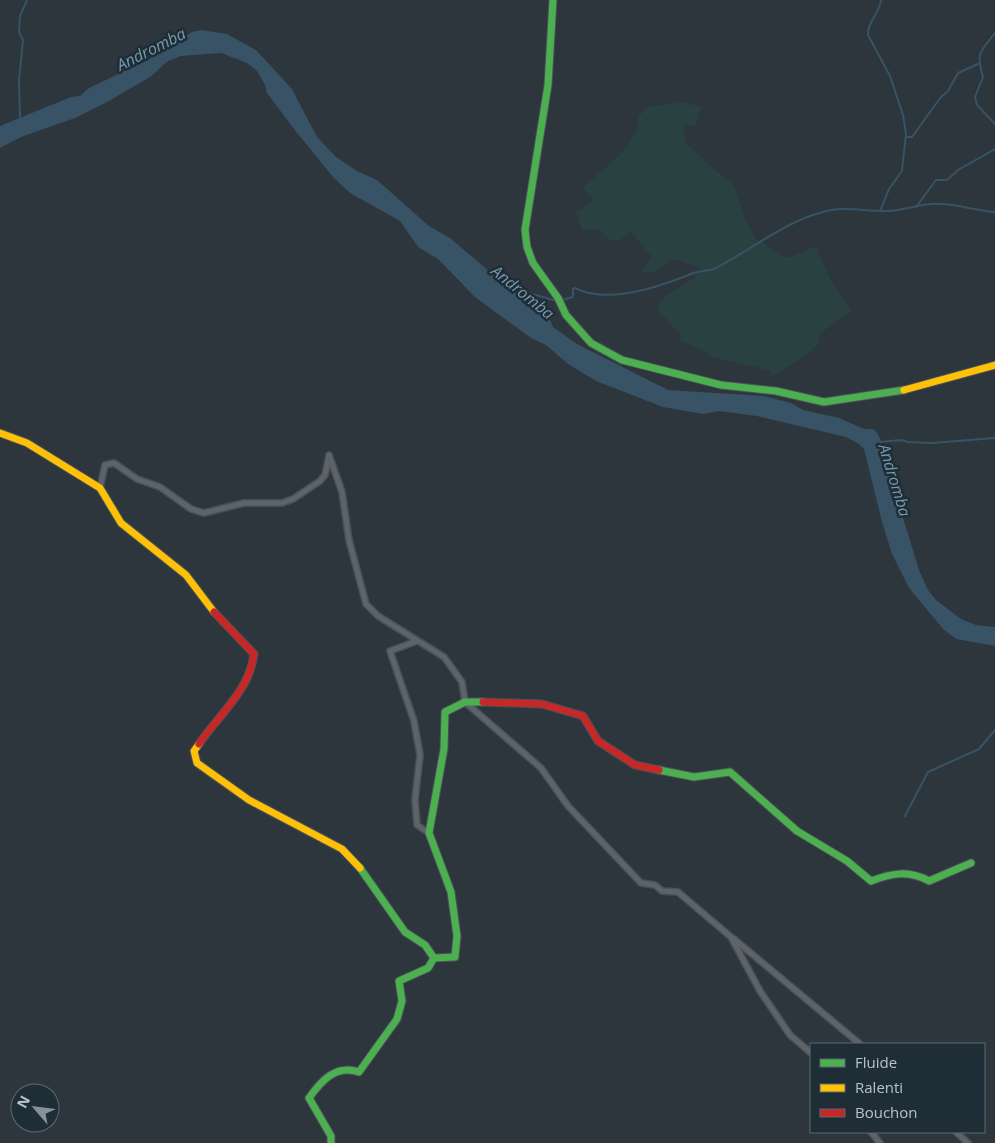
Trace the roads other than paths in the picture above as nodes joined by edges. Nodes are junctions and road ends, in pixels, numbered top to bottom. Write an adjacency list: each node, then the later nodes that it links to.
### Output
1 (553, 0): 2 (street)
2 (995, 365)
3 (0, 433): 4 (street)
4 (100, 488): 5 (street); 10 (street)
5 (417, 641): 6 (street); 7 (street)
6 (465, 702): 7 (street); 8 (street); 9 (street)
7 (429, 832): 10 (street)
8 (971, 863)
9 (731, 937): 11 (street); 12 (street)
10 (434, 958): 15 (street)
11 (859, 1043)
12 (810, 1052)
13 (872, 1133): 16 (street)
14 (957, 1133): 17 (street)
15 (331, 1143)
16 (880, 1143)
17 (968, 1143)

